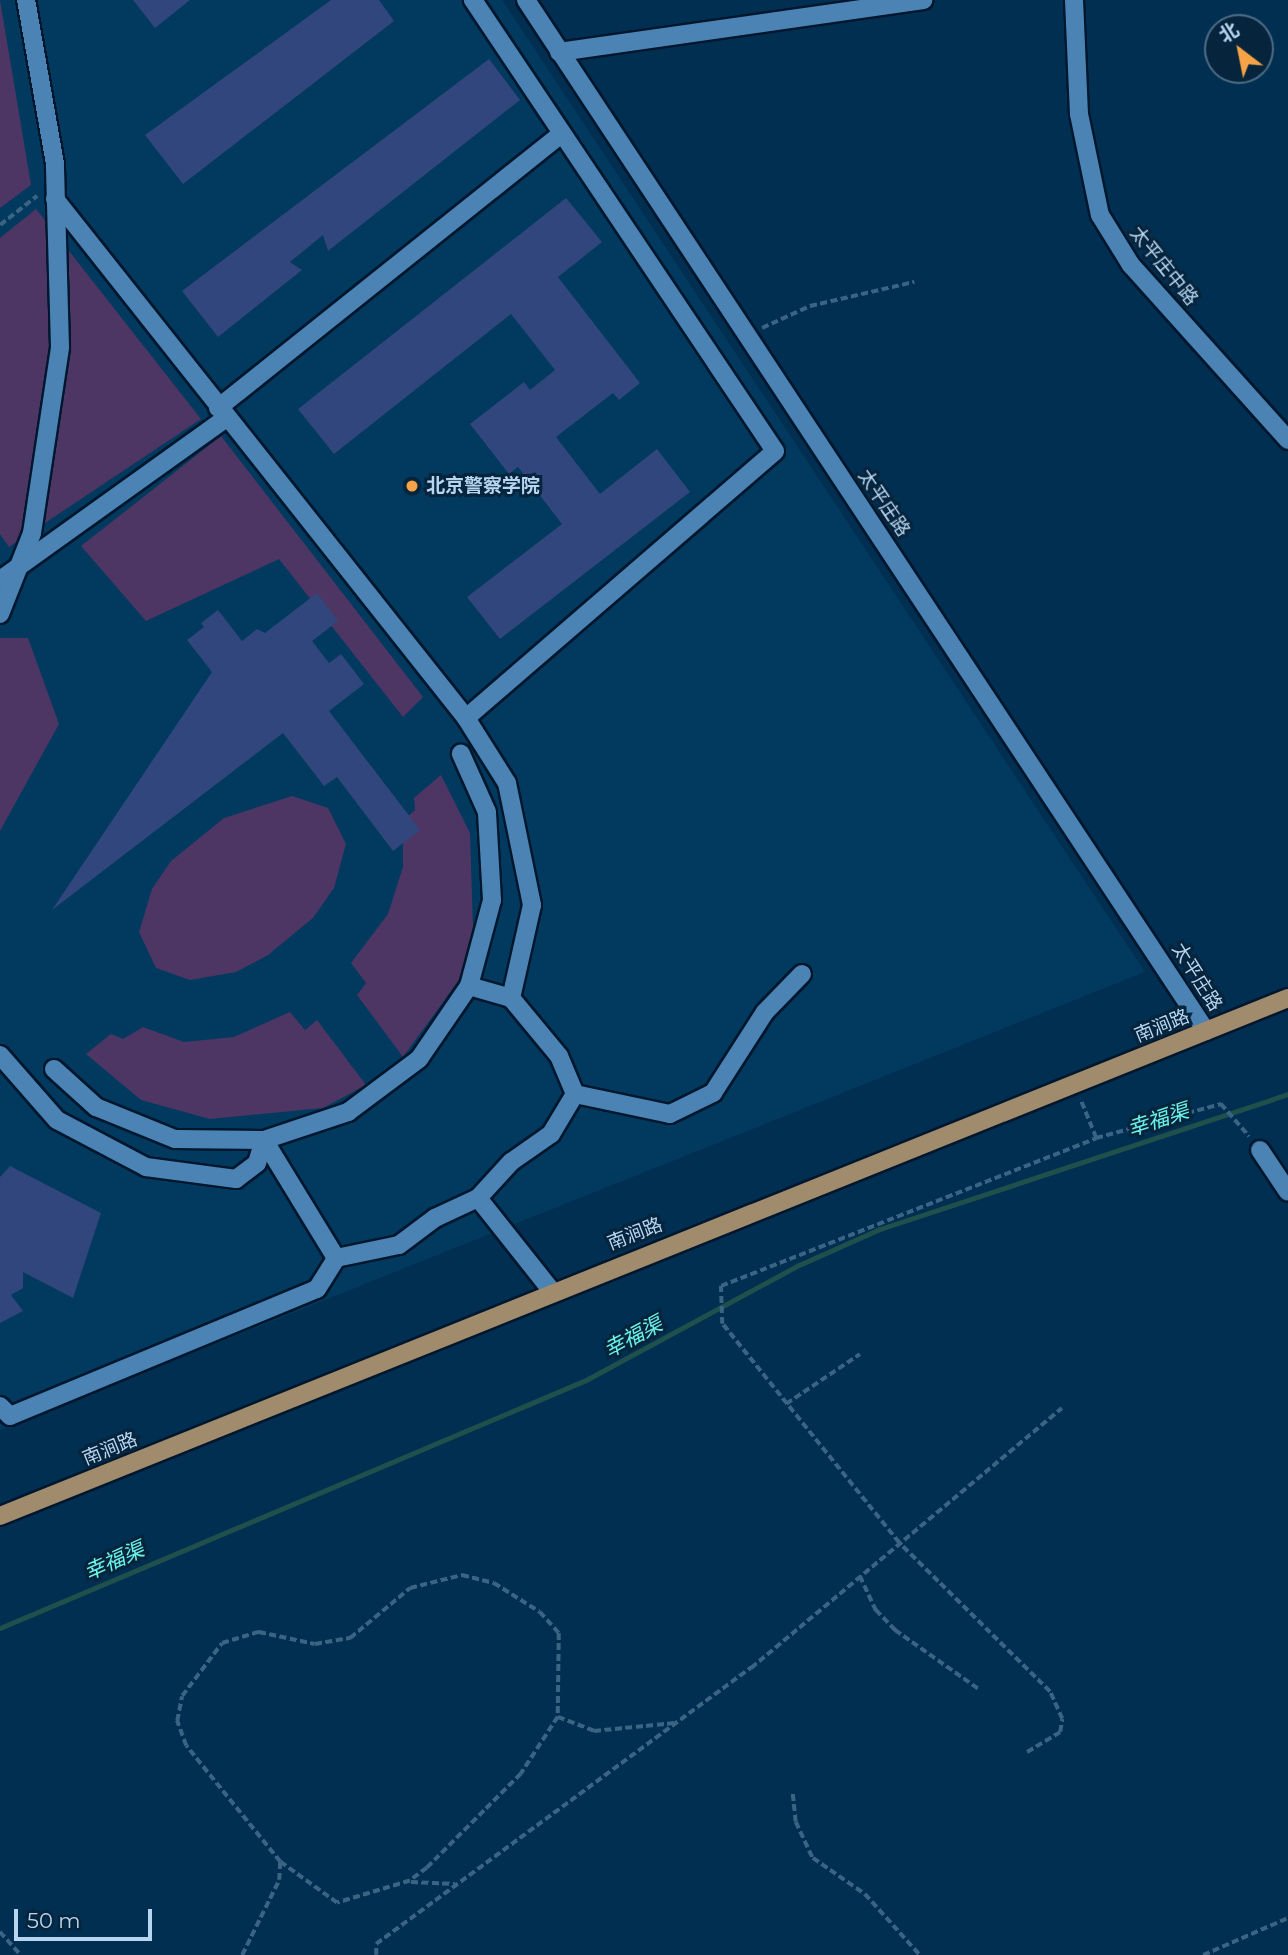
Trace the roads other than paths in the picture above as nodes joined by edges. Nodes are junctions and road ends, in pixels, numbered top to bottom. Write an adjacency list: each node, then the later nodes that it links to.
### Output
1 (26, 0): 8 (street)
2 (473, 0): 7 (street)
3 (526, 0): 6 (street, 太平庄路)
4 (923, 0): 6 (street)
5 (1074, 0): 10 (street, 太平庄中路)
6 (559, 52): 20 (street, 太平庄路)
7 (562, 133): 9 (street); 14 (street)
8 (55, 190): 9 (street); 11 (street)
9 (222, 413): 11 (street); 14 (street)
10 (1288, 440)
11 (20, 564): 12 (street); 13 (street)
12 (0, 580)
13 (0, 614)
14 (466, 718): 18 (street)
15 (461, 754): 17 (street)
16 (802, 974): 23 (street)
17 (469, 986): 18 (street); 24 (street)
18 (511, 998): 23 (street)
19 (1288, 998): 20 (main road, 南涧路)
20 (1206, 1031): 29 (main road, 南涧路)
21 (0, 1055): 24 (street)
22 (54, 1069): 24 (street)
23 (575, 1094): 27 (street)
24 (264, 1140): 28 (street)
25 (1260, 1150): 26 (street)
26 (1288, 1192)
27 (478, 1198): 28 (street); 29 (street)
28 (336, 1258): 30 (street)
29 (551, 1290): 31 (main road, 南涧路)
30 (0, 1406)
31 (0, 1516)

